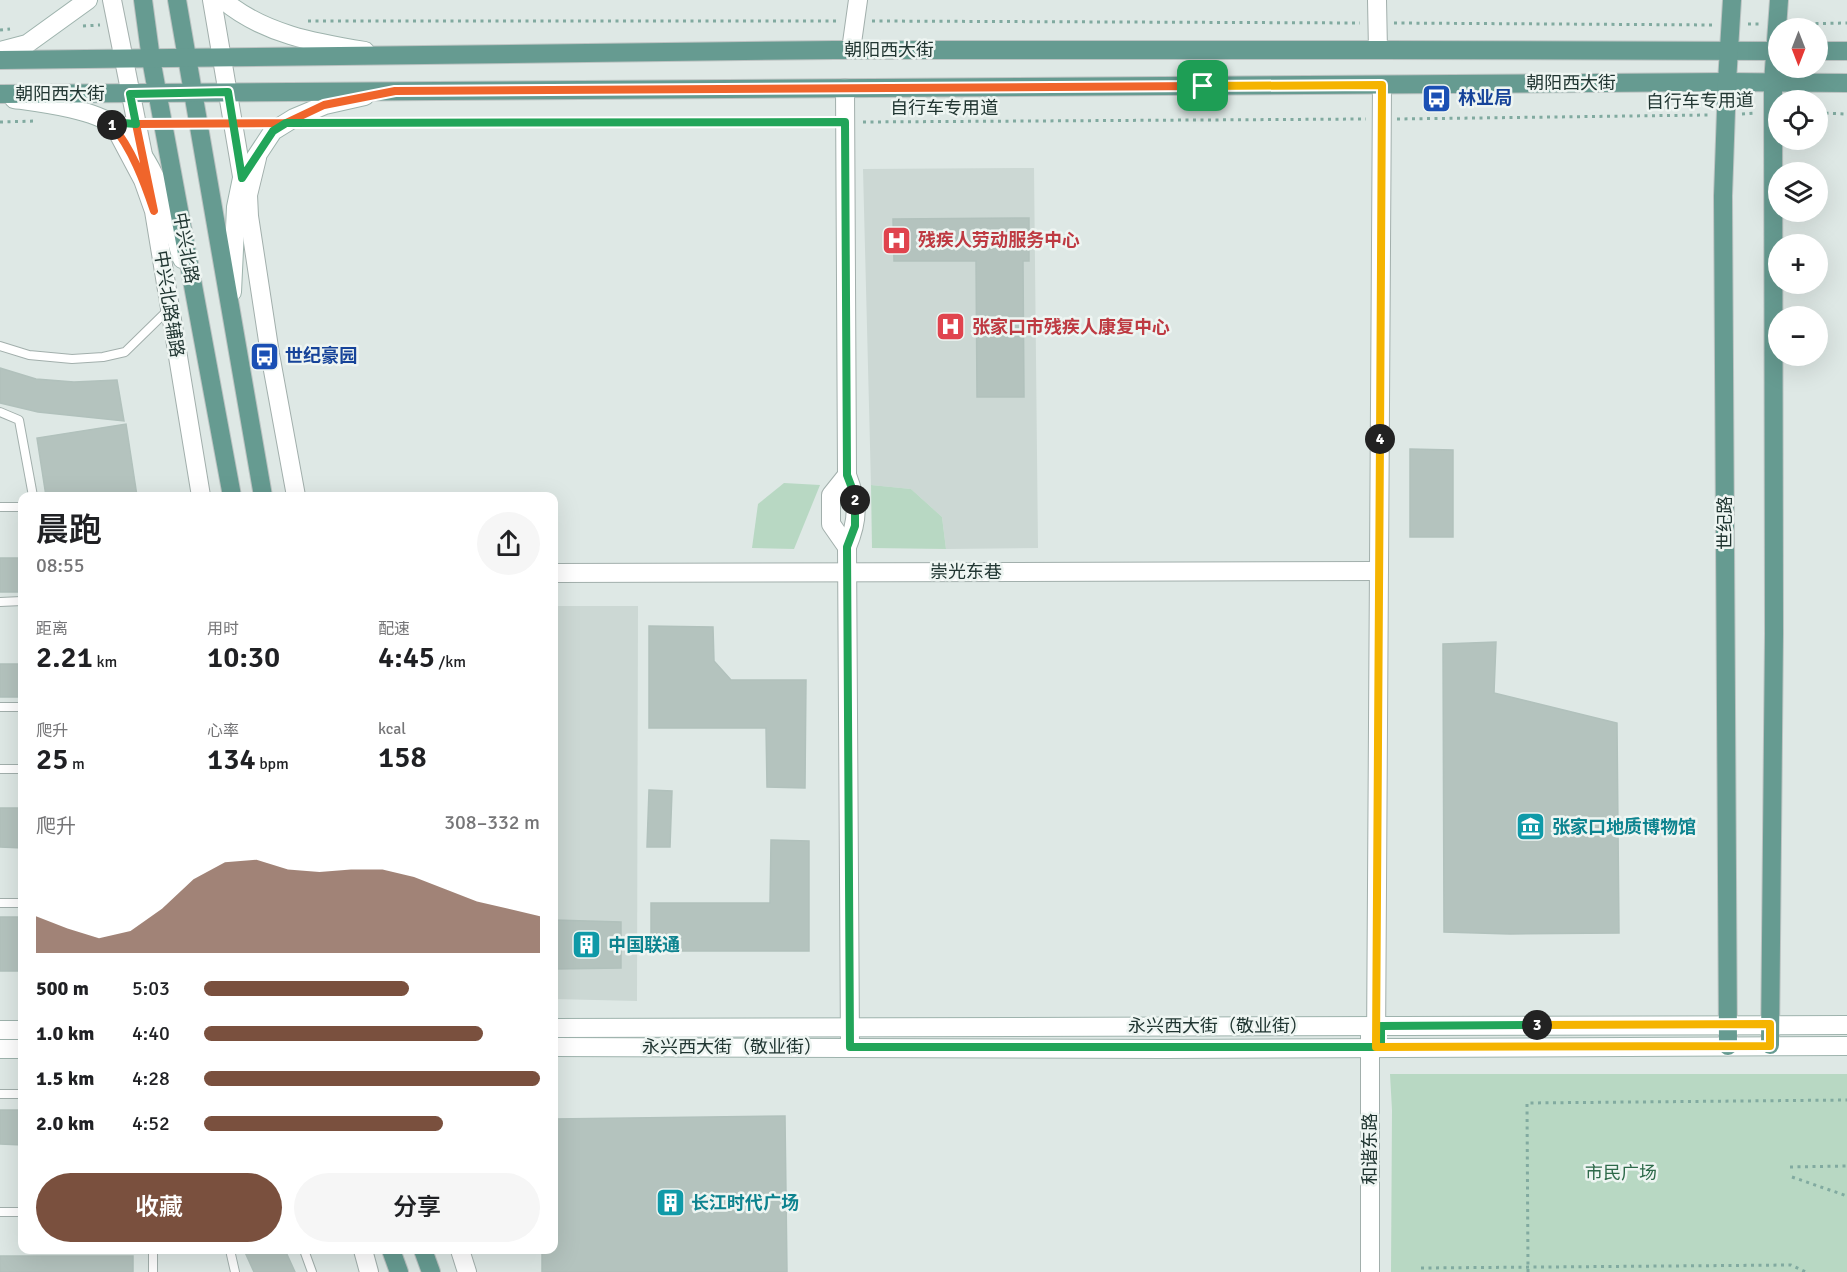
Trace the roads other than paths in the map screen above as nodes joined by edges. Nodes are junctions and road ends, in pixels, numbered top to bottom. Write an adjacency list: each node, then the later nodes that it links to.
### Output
1 (88, 0): 14 (street)
2 (112, 0): 24 (street)
3 (143, 0): 22 (main road, 中兴北路)
4 (177, 0): 20 (main road, 中兴北路)
5 (212, 0): 21 (street)
6 (223, 0): 19 (street)
7 (858, 0): 12 (street)
8 (1377, 0): 13 (street)
9 (1732, 0): 15 (main road, 世纪路)
10 (1779, 0): 11 (main road)
11 (1778, 18)
12 (851, 50): 13 (main road, 朝阳西大街); 19 (main road, 朝阳西大街)
13 (1378, 50): 15 (main road, 朝阳西大街)
14 (0, 51)
15 (1729, 51): 16 (main road, 朝阳西大街); 26 (main road, 世纪路)
16 (1768, 51)
17 (1828, 51): 18 (main road)
18 (1847, 51)
19 (400, 56): 21 (main road, 朝阳西大街)
20 (186, 58): 21 (main road, 朝阳西大街); 22 (main road, 朝阳西大街); 32 (main road, 中兴北路)
21 (222, 58): 33 (street)
22 (151, 59): 24 (main road, 朝阳西大街); 35 (main road, 中兴北路)
23 (0, 60): 24 (main road, 朝阳西大街)
24 (124, 60): 34 (street)
25 (1774, 78): 27 (main road)
26 (1727, 82): 27 (main road, 朝阳西大街); 29 (main road, 朝阳西大街); 68 (main road, 世纪路)
27 (1773, 83): 28 (main road, 朝阳西大街); 69 (main road)
28 (1847, 83)
29 (1382, 85): 30 (main road, 朝阳西大街); 57 (street, 和谐东路)
30 (845, 88): 31 (main road, 朝阳西大街); 48 (street)
31 (395, 91): 33 (main road, 朝阳西大街); 38 (street)
32 (193, 92): 33 (main road, 朝阳西大街); 35 (main road, 朝阳西大街); 44 (main road, 中兴北路)
33 (228, 92): 40 (street)
34 (130, 94): 35 (main road, 朝阳西大街); 36 (main road, 朝阳西大街); 39 (street)
35 (158, 94): 45 (main road, 中兴北路)
36 (0, 96): 37 (street)
37 (109, 122): 39 (street); 41 (street, 中兴北路辅路)
38 (259, 153): 40 (street); 42 (street)
39 (143, 157): 41 (street); 45 (street)
40 (242, 178): 42 (street); 44 (street)
41 (154, 211): 43 (street, 中兴北路辅路)
42 (249, 216): 53 (street)
43 (169, 309): 46 (lane); 50 (street, 中兴北路辅路)
44 (232, 314): 52 (main road, 中兴北路)
45 (199, 317): 51 (main road, 中兴北路)
46 (0, 346)
47 (0, 412): 49 (lane)
48 (847, 475): 56 (street); 56 (street)
49 (32, 492)
50 (200, 492)
51 (231, 492)
52 (262, 492)
53 (295, 492)
54 (0, 507): 55 (lane)
55 (18, 507)
56 (847, 547): 58 (street)
57 (1379, 571): 58 (street, 崇光东巷); 71 (street, 和谐东路)
58 (848, 572): 59 (street, 崇光东巷); 72 (street)
59 (558, 573)
60 (18, 601): 61 (lane)
61 (0, 602)
62 (0, 707): 63 (lane)
63 (18, 707)
64 (0, 769): 65 (lane)
65 (18, 769)
66 (0, 903): 67 (lane)
67 (18, 903)
68 (1727, 1024): 69 (street, 永兴西大街（敬业街）); 71 (street, 永兴西大街（敬业街）); 76 (main road, 世纪路)
69 (1770, 1024): 70 (street, 永兴西大街（敬业街）); 77 (main road)
70 (1847, 1025)
71 (1376, 1026): 72 (street, 永兴西大街（敬业街）); 81 (street, 和谐东路)
72 (850, 1027): 73 (street, 永兴西大街（敬业街）); 80 (street)
73 (558, 1028)
74 (0, 1030): 75 (street)
75 (18, 1030)
76 (1728, 1046): 77 (street, 永兴西大街（敬业街）); 81 (street, 永兴西大街（敬业街）)
77 (1770, 1046): 78 (street, 永兴西大街（敬业街）)
78 (1847, 1046)
79 (558, 1047): 80 (street, 永兴西大街（敬业街）)
80 (850, 1047): 81 (street, 永兴西大街（敬业街）)
81 (1376, 1048): 102 (street, 和谐东路); 103 (street, 和谐东路)
82 (0, 1049): 83 (street)
83 (18, 1049)
84 (0, 1094): 85 (lane)
85 (18, 1094)
86 (0, 1212): 87 (lane)
87 (18, 1212)
88 (153, 1254): 95 (lane)
89 (231, 1254): 96 (lane)
90 (305, 1254): 97 (lane)
91 (364, 1254): 98 (street)
92 (392, 1254): 99 (main road)
93 (424, 1254): 100 (main road)
94 (461, 1254): 101 (street)
95 (153, 1272)
96 (236, 1272)
97 (312, 1272)
98 (369, 1272)
99 (399, 1272)
100 (431, 1272)
101 (467, 1272)
102 (1370, 1272)
103 (1382, 1272)

